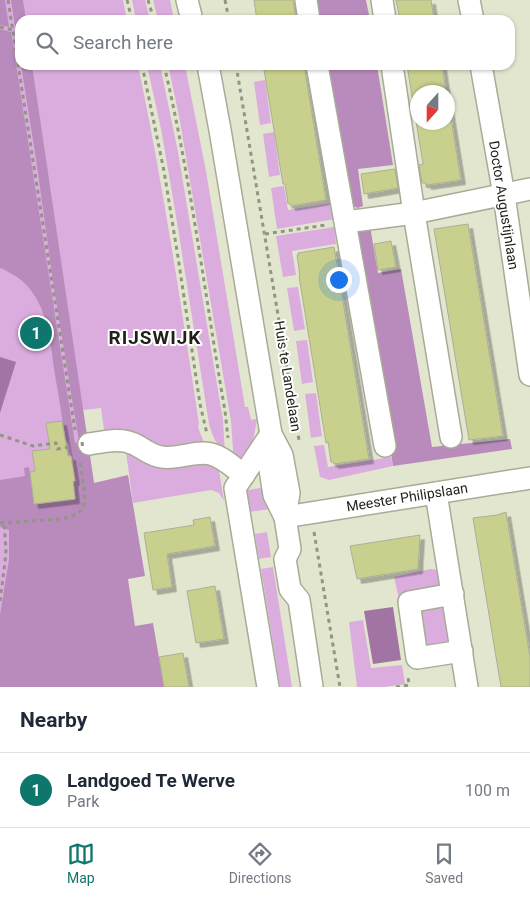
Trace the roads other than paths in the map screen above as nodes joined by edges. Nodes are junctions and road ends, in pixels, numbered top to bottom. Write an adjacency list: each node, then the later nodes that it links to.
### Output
1 (187, 0): 6 (street)
2 (201, 0): 7 (street)
3 (306, 0): 8 (street)
4 (382, 0): 9 (street)
5 (469, 0): 10 (street)
6 (191, 15)
7 (202, 15)
8 (308, 15)
9 (384, 15)
10 (472, 15)
11 (209, 70): 20 (street, Huis te Landelaan)
12 (318, 70): 18 (street)
13 (393, 70): 17 (street)
14 (482, 70): 16 (street, Doctor Augustijnlaan)
15 (530, 189): 16 (street)
16 (504, 195): 17 (street); 19 (street, Doctor Augustijnlaan)
17 (414, 213): 18 (street); 21 (street)
18 (346, 222): 23 (street)
19 (530, 375)
20 (271, 434): 24 (street, Huis te Landelaan); 27 (street, Huis te Landelaan)
21 (451, 437)
22 (82, 445): 24 (street)
23 (385, 446)
24 (230, 465): 30 (street, Huis te Landelaan)
25 (530, 478): 26 (street, Meester Philipslaan)
26 (436, 493): 27 (street, Meester Philipslaan); 28 (street)
27 (285, 517): 31 (street, Huis te Landelaan)
28 (453, 594): 29 (street); 29 (street)
29 (462, 651): 32 (street)
30 (268, 687)
31 (312, 687)
32 (468, 687)

